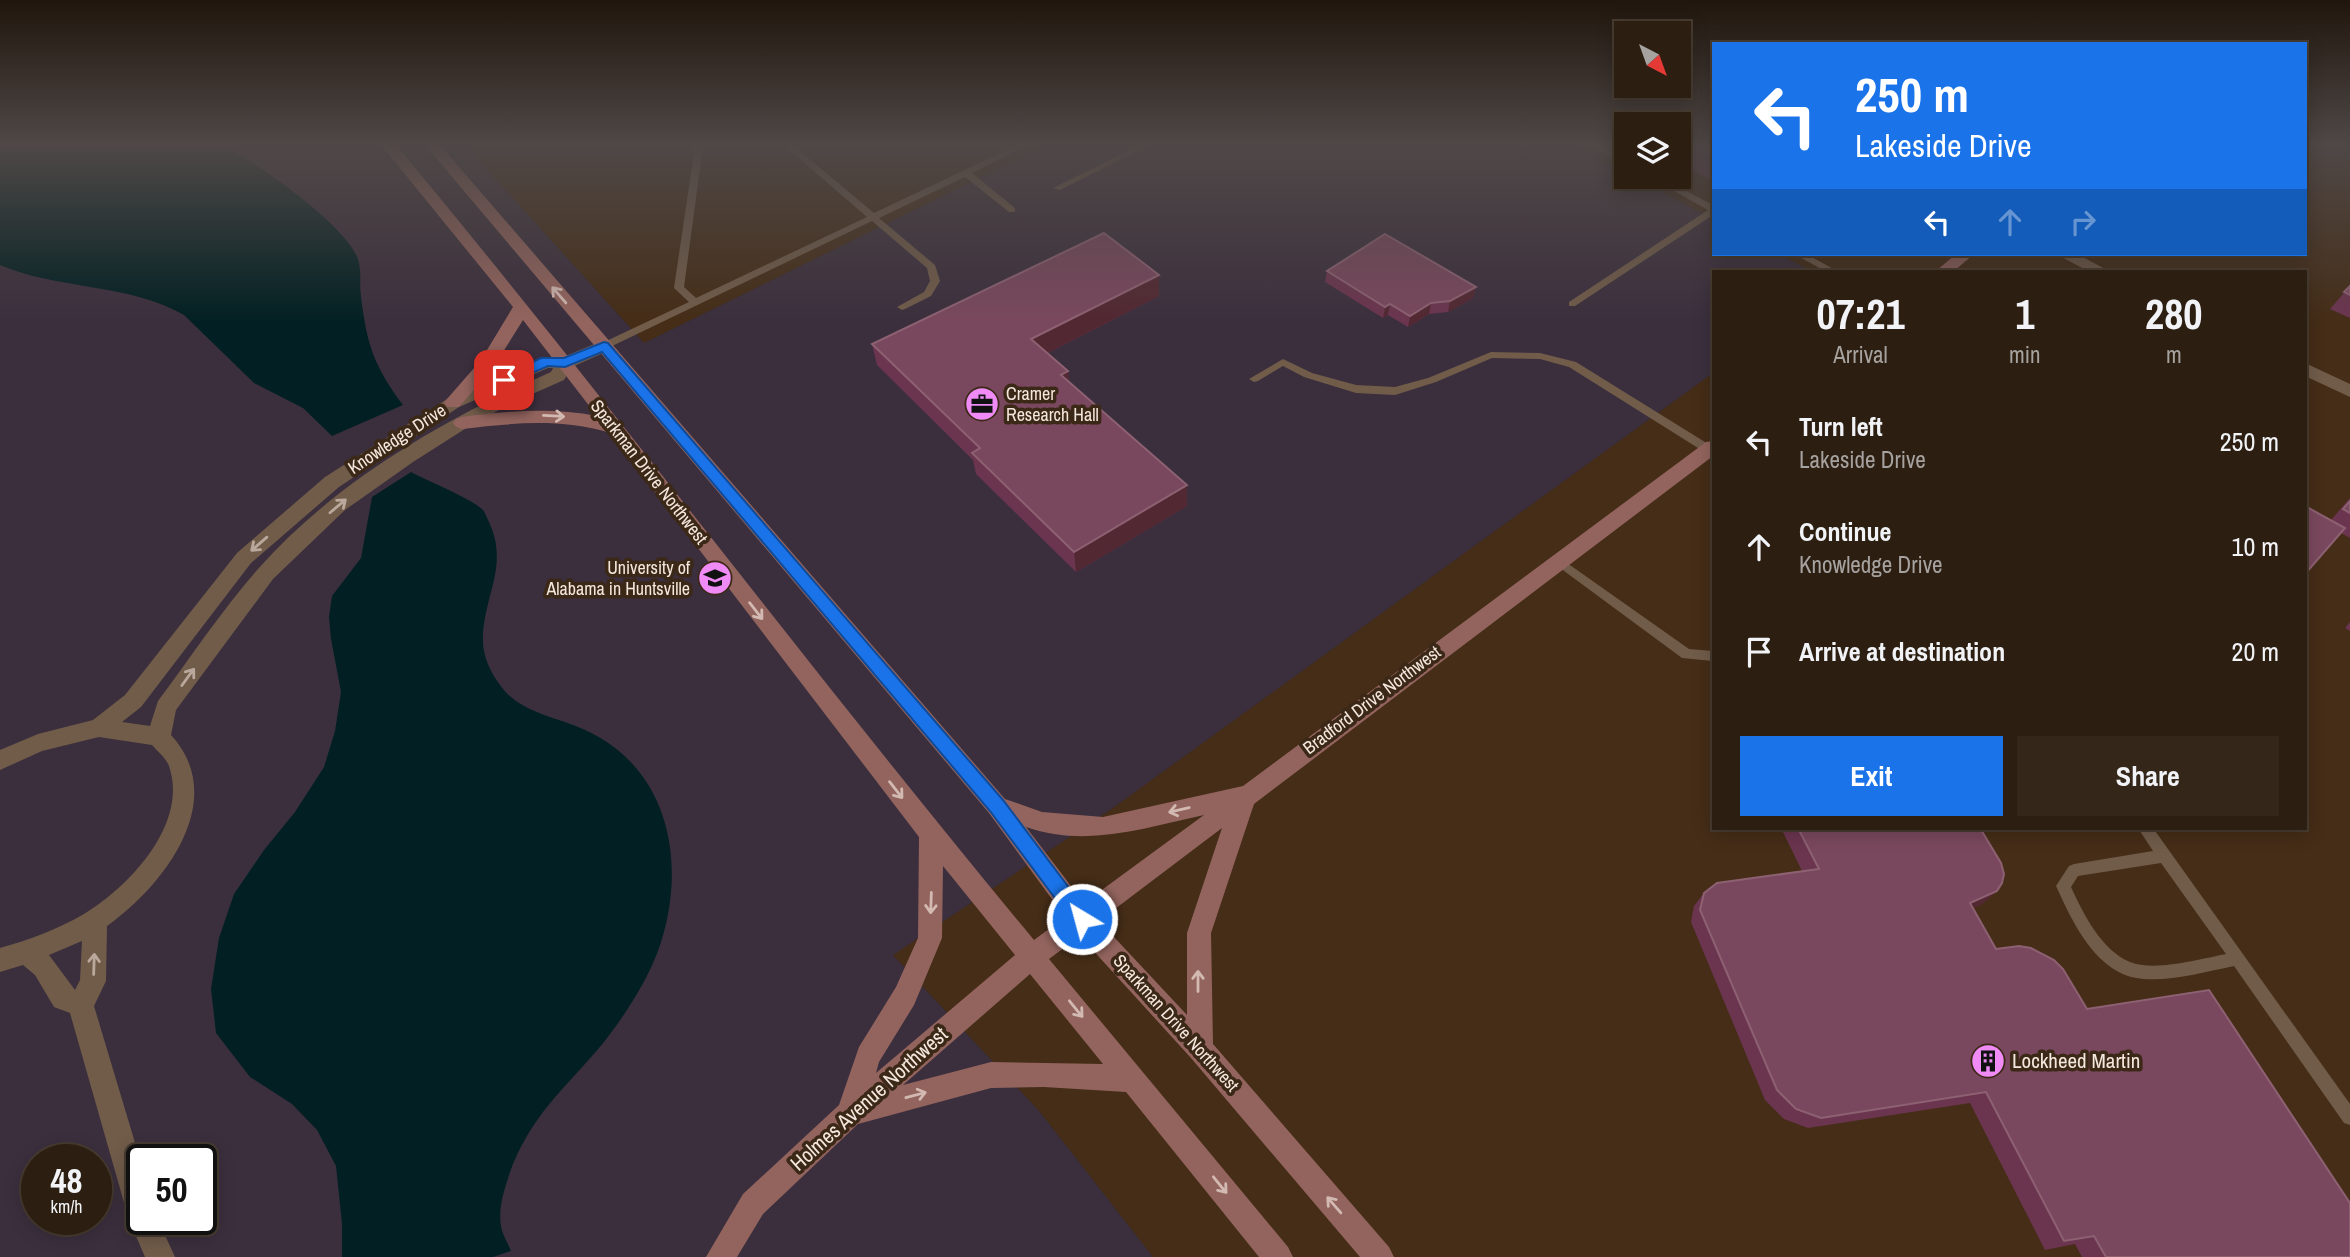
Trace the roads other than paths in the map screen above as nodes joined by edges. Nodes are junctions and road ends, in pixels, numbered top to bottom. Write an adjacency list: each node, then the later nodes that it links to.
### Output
1 (437, 205): 18 (main road, Sparkman Drive Northwest)
2 (483, 205): 20 (main road, Sparkman Drive Northwest, one-way to 2)
3 (691, 205): 16 (lane)
4 (856, 205): 9 (lane)
5 (899, 205): 9 (lane)
6 (1005, 205): 7 (lane)
7 (1012, 210)
8 (1712, 211): 17 (lane)
9 (871, 218): 16 (lane); 19 (lane)
10 (1802, 256): 13 (lane)
11 (1963, 256): 14 (main road)
12 (2068, 256): 15 (street)
13 (1830, 270)
14 (1945, 270)
15 (2099, 270)
16 (695, 302): 20 (lane)
17 (1572, 304)
18 (522, 307): 21 (main road, Sparkman Drive Northwest); 25 (main road)
19 (902, 307)
20 (604, 346): 21 (street); 35 (main road, Sparkman Drive Northwest)
21 (565, 363): 25 (street, Knowledge Drive); 26 (street, Knowledge Drive); 27 (main road, Sparkman Drive Northwest)
22 (2307, 370): 24 (street)
23 (1254, 379): 28 (lane)
24 (2350, 391)
25 (453, 403): 31 (street, Knowledge Drive, one-way to 31)
26 (462, 423): 27 (main road, one-way to 27); 32 (street, Knowledge Drive, one-way to 26)
27 (615, 428): 37 (main road, Sparkman Drive Northwest, one-way to 37)
28 (1712, 448): 29 (main road, Bradford Drive Northwest)
29 (1560, 562): 30 (lane); 34 (main road, Bradford Drive Northwest)
30 (1712, 656)
31 (99, 728): 32 (street); 33 (street)
32 (159, 737): 40 (street)
33 (0, 760)
34 (1245, 794): 35 (main road, one-way to 35); 39 (main road, Bradford Drive Northwest); 46 (main road, one-way to 34)
35 (997, 806): 39 (main road, Sparkman Drive Northwest)
36 (2146, 830): 38 (lane)
37 (931, 834): 42 (main road, Sparkman Drive Northwest); 48 (main road, one-way to 48)
38 (2163, 856): 43 (lane); 43 (lane)
39 (1082, 919): 42 (main road, Bradford Drive Northwest); 46 (main road, Sparkman Drive Northwest)
40 (95, 920): 41 (street); 45 (street, one-way to 40)
41 (27, 953): 44 (street); 45 (street)
42 (1033, 956): 47 (main road, Sparkman Drive Northwest, one-way to 47); 48 (main road, Holmes Avenue Northwest)
43 (2239, 958): 49 (lane)
44 (0, 960)
45 (81, 1006): 50 (street)
46 (1200, 1049): 55 (main road, Sparkman Drive Northwest, one-way to 46)
47 (1134, 1079): 48 (main road, one-way to 47); 54 (main road, Sparkman Drive Northwest, one-way to 54)
48 (850, 1113): 53 (main road, Holmes Avenue Northwest)
49 (2350, 1117)
50 (126, 1162)
51 (150, 1235): 52 (street)
52 (160, 1257)
53 (721, 1257)
54 (1278, 1257)
55 (1379, 1257)

